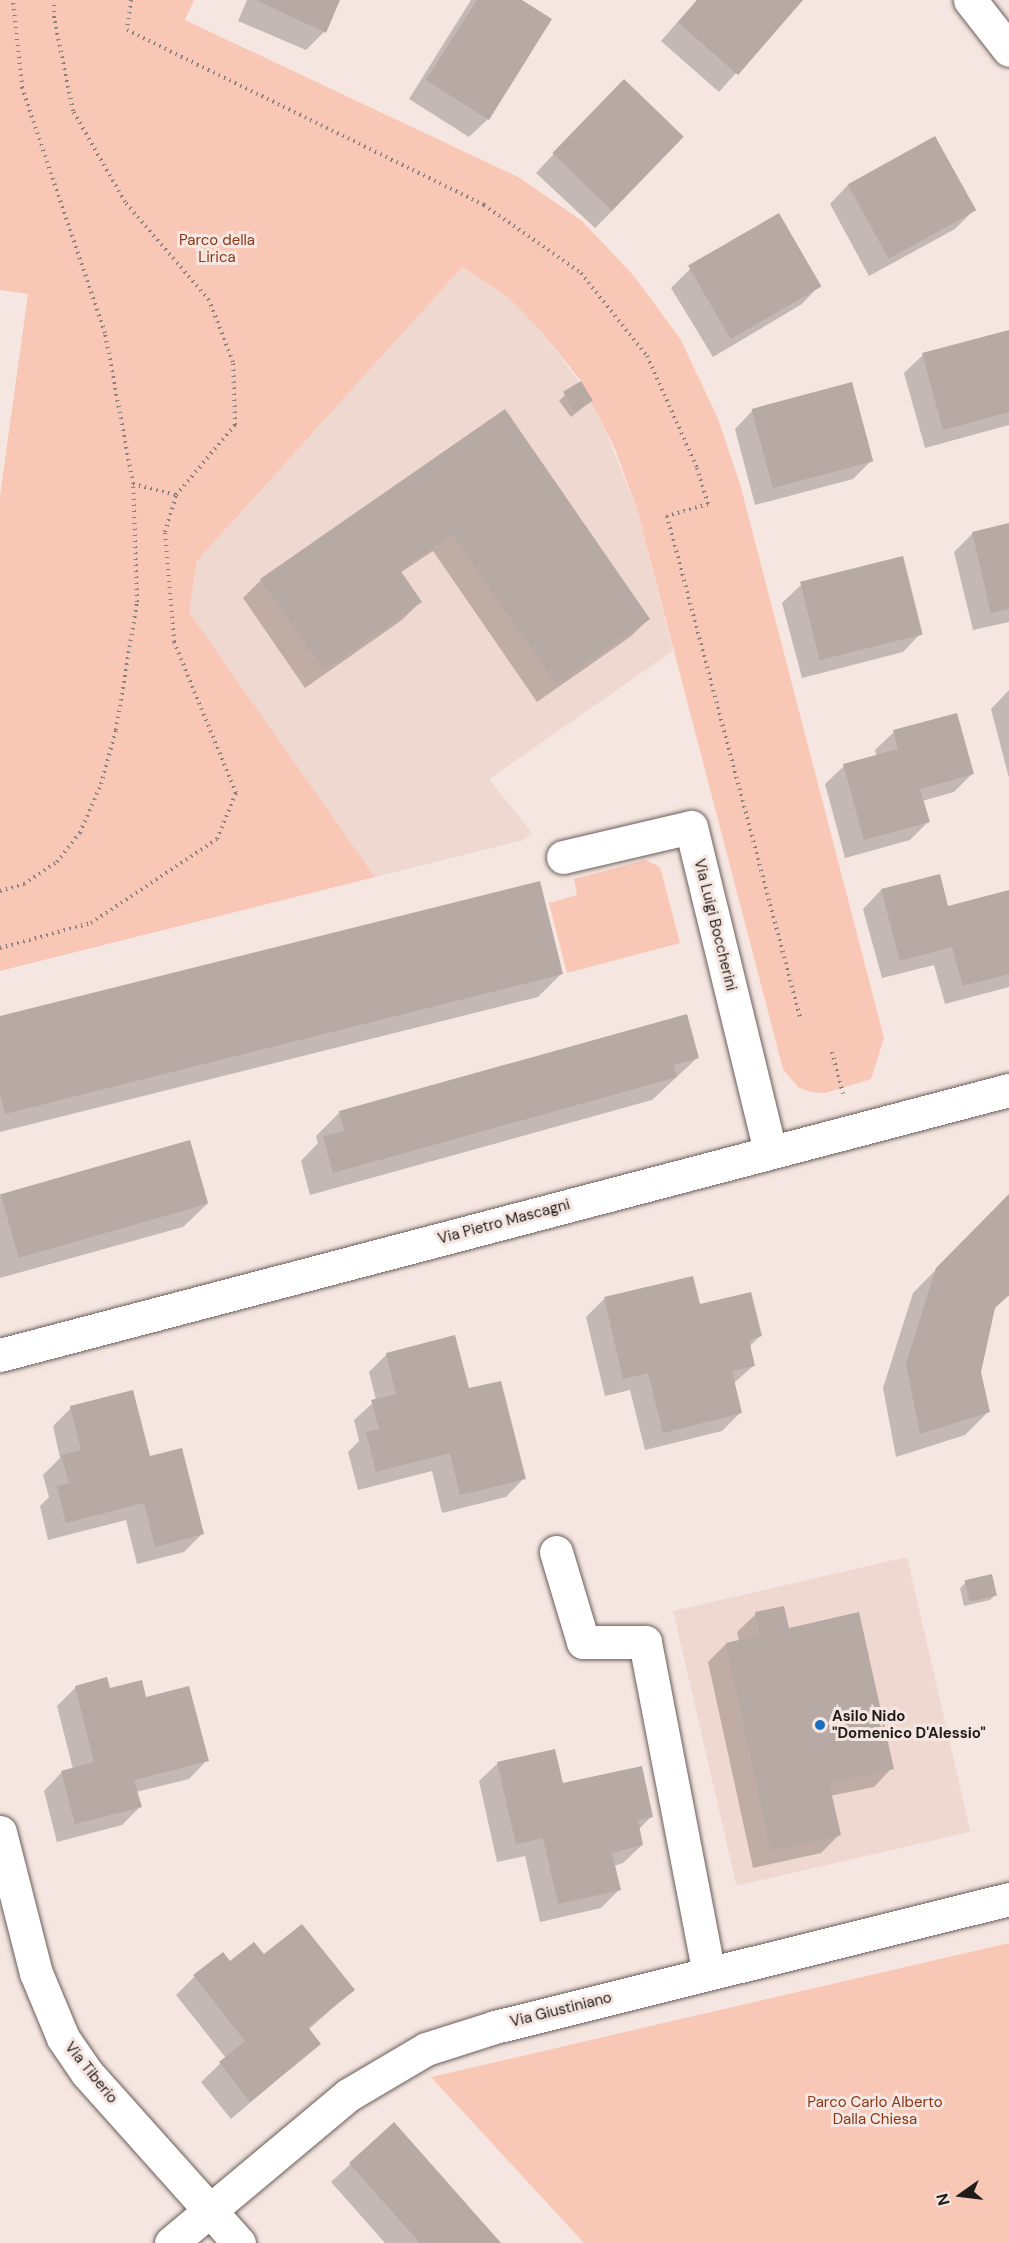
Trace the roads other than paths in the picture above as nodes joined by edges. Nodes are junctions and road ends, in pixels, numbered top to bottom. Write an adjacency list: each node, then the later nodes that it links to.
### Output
1 (970, 0): 2 (street)
2 (1009, 50)
3 (564, 857): 5 (street, Via Luigi Boccherini)
4 (1009, 1090): 5 (street, Via Pietro Mascagni)
5 (770, 1152): 6 (street, Via Pietro Mascagni)
6 (0, 1355)
7 (556, 1552): 10 (street)
8 (0, 1832): 11 (street, Via Tiberio)
9 (1009, 1899): 10 (street, Via Giustiniano)
10 (709, 1973): 11 (street, Via Giustiniano)
11 (209, 2209): 12 (street, Via Giustiniano); 13 (street, Via Tiberio)
12 (171, 2243)
13 (239, 2243)

